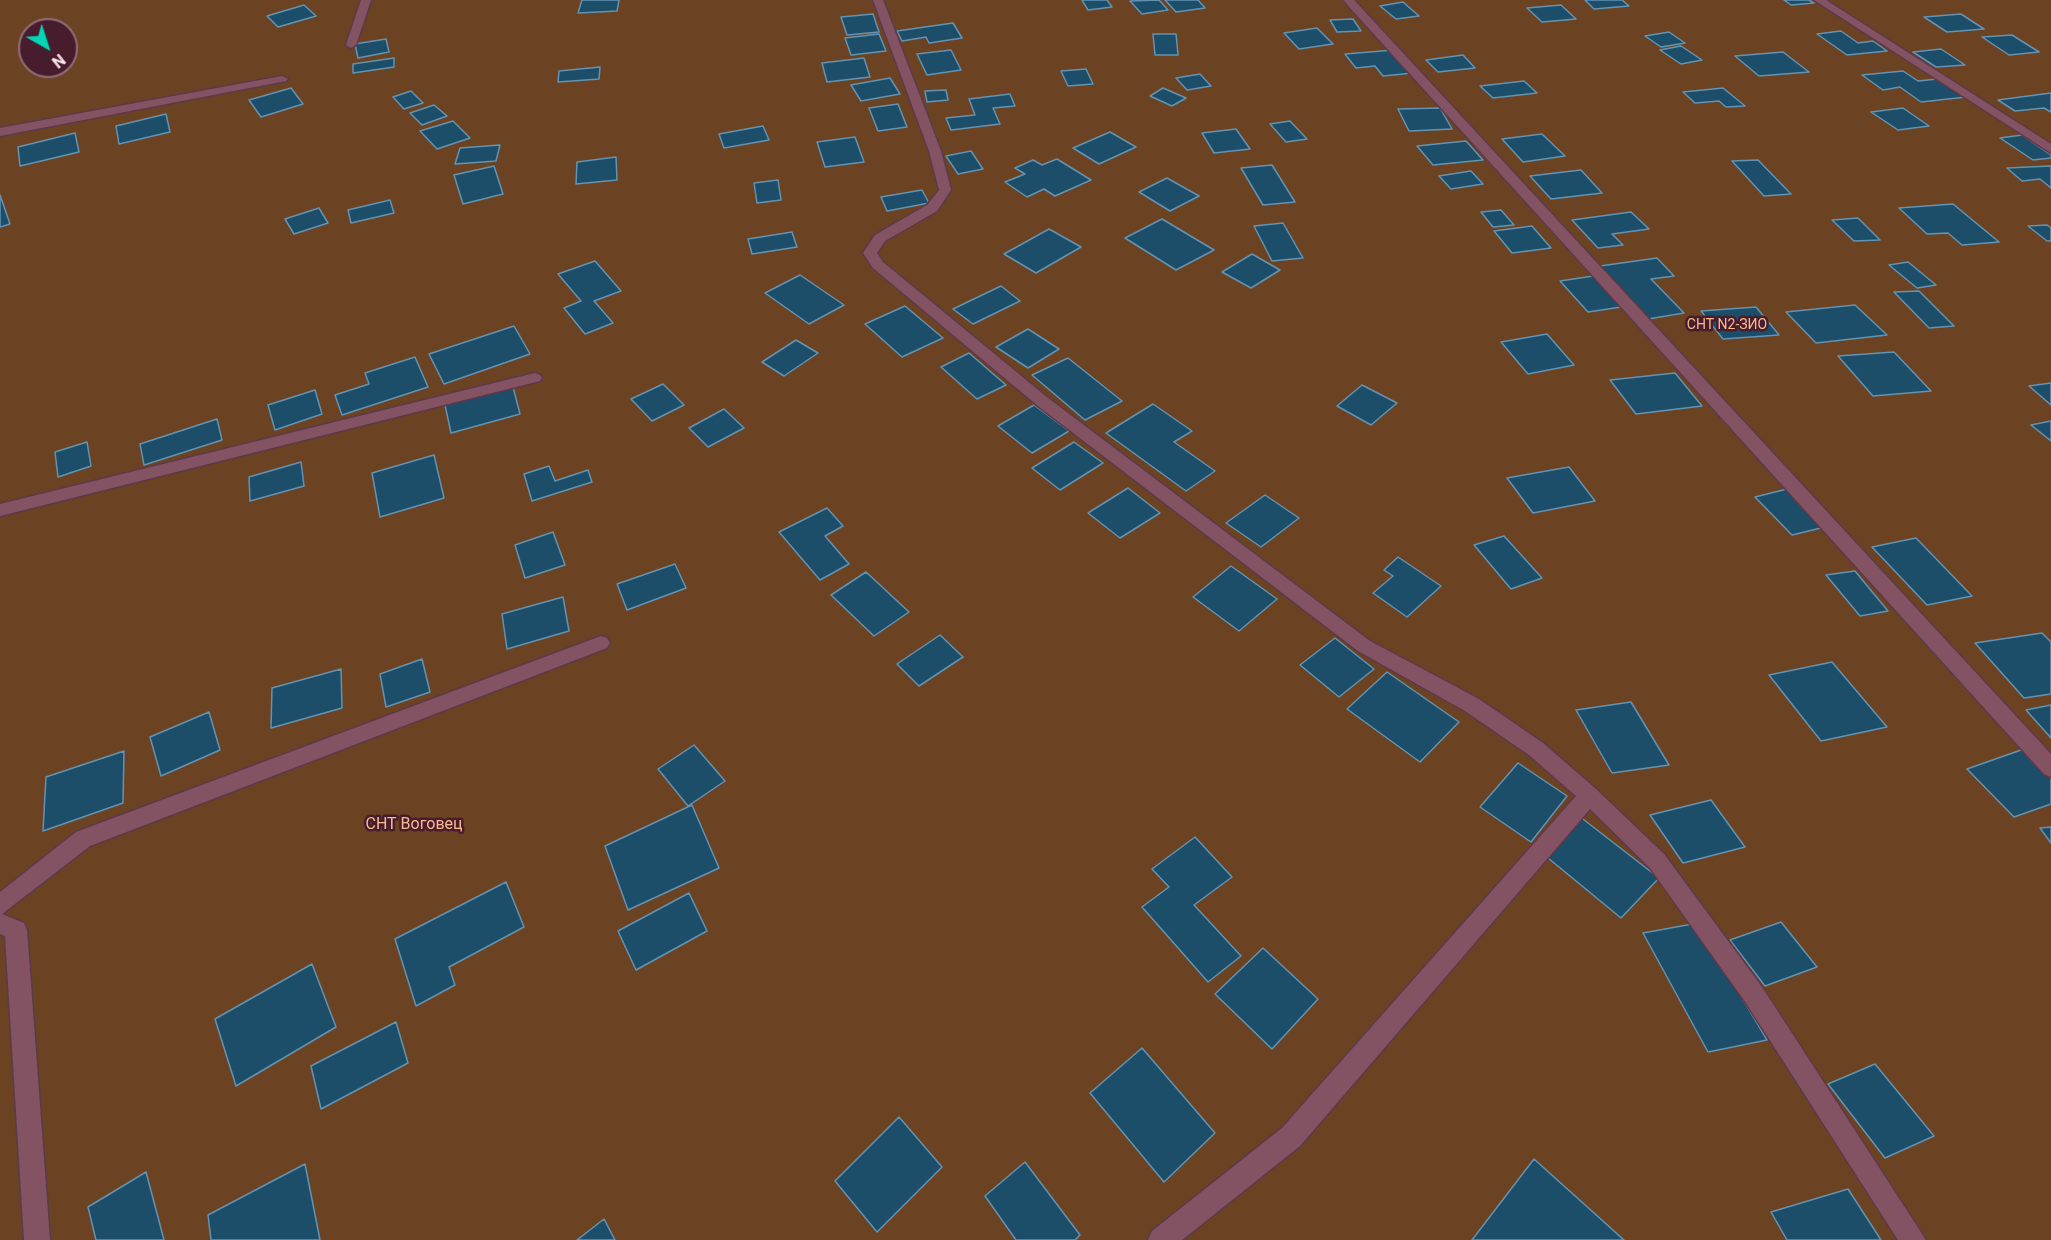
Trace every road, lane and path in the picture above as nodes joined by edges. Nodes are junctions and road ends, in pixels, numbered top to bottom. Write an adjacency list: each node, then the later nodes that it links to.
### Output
1 (366, 0): 5 (street)
2 (878, 0): 13 (street)
3 (1348, 0): 12 (street)
4 (1819, 0): 8 (street)
5 (351, 45)
6 (282, 79): 7 (street)
7 (0, 132)
8 (2051, 149)
9 (535, 378): 10 (street)
10 (0, 510)
11 (601, 643): 14 (street)
12 (2051, 768)
13 (1589, 795): 17 (street); 18 (street)
14 (0, 905)
15 (0, 924): 16 (street)
16 (37, 1240)
17 (1161, 1240)
18 (1913, 1240)

